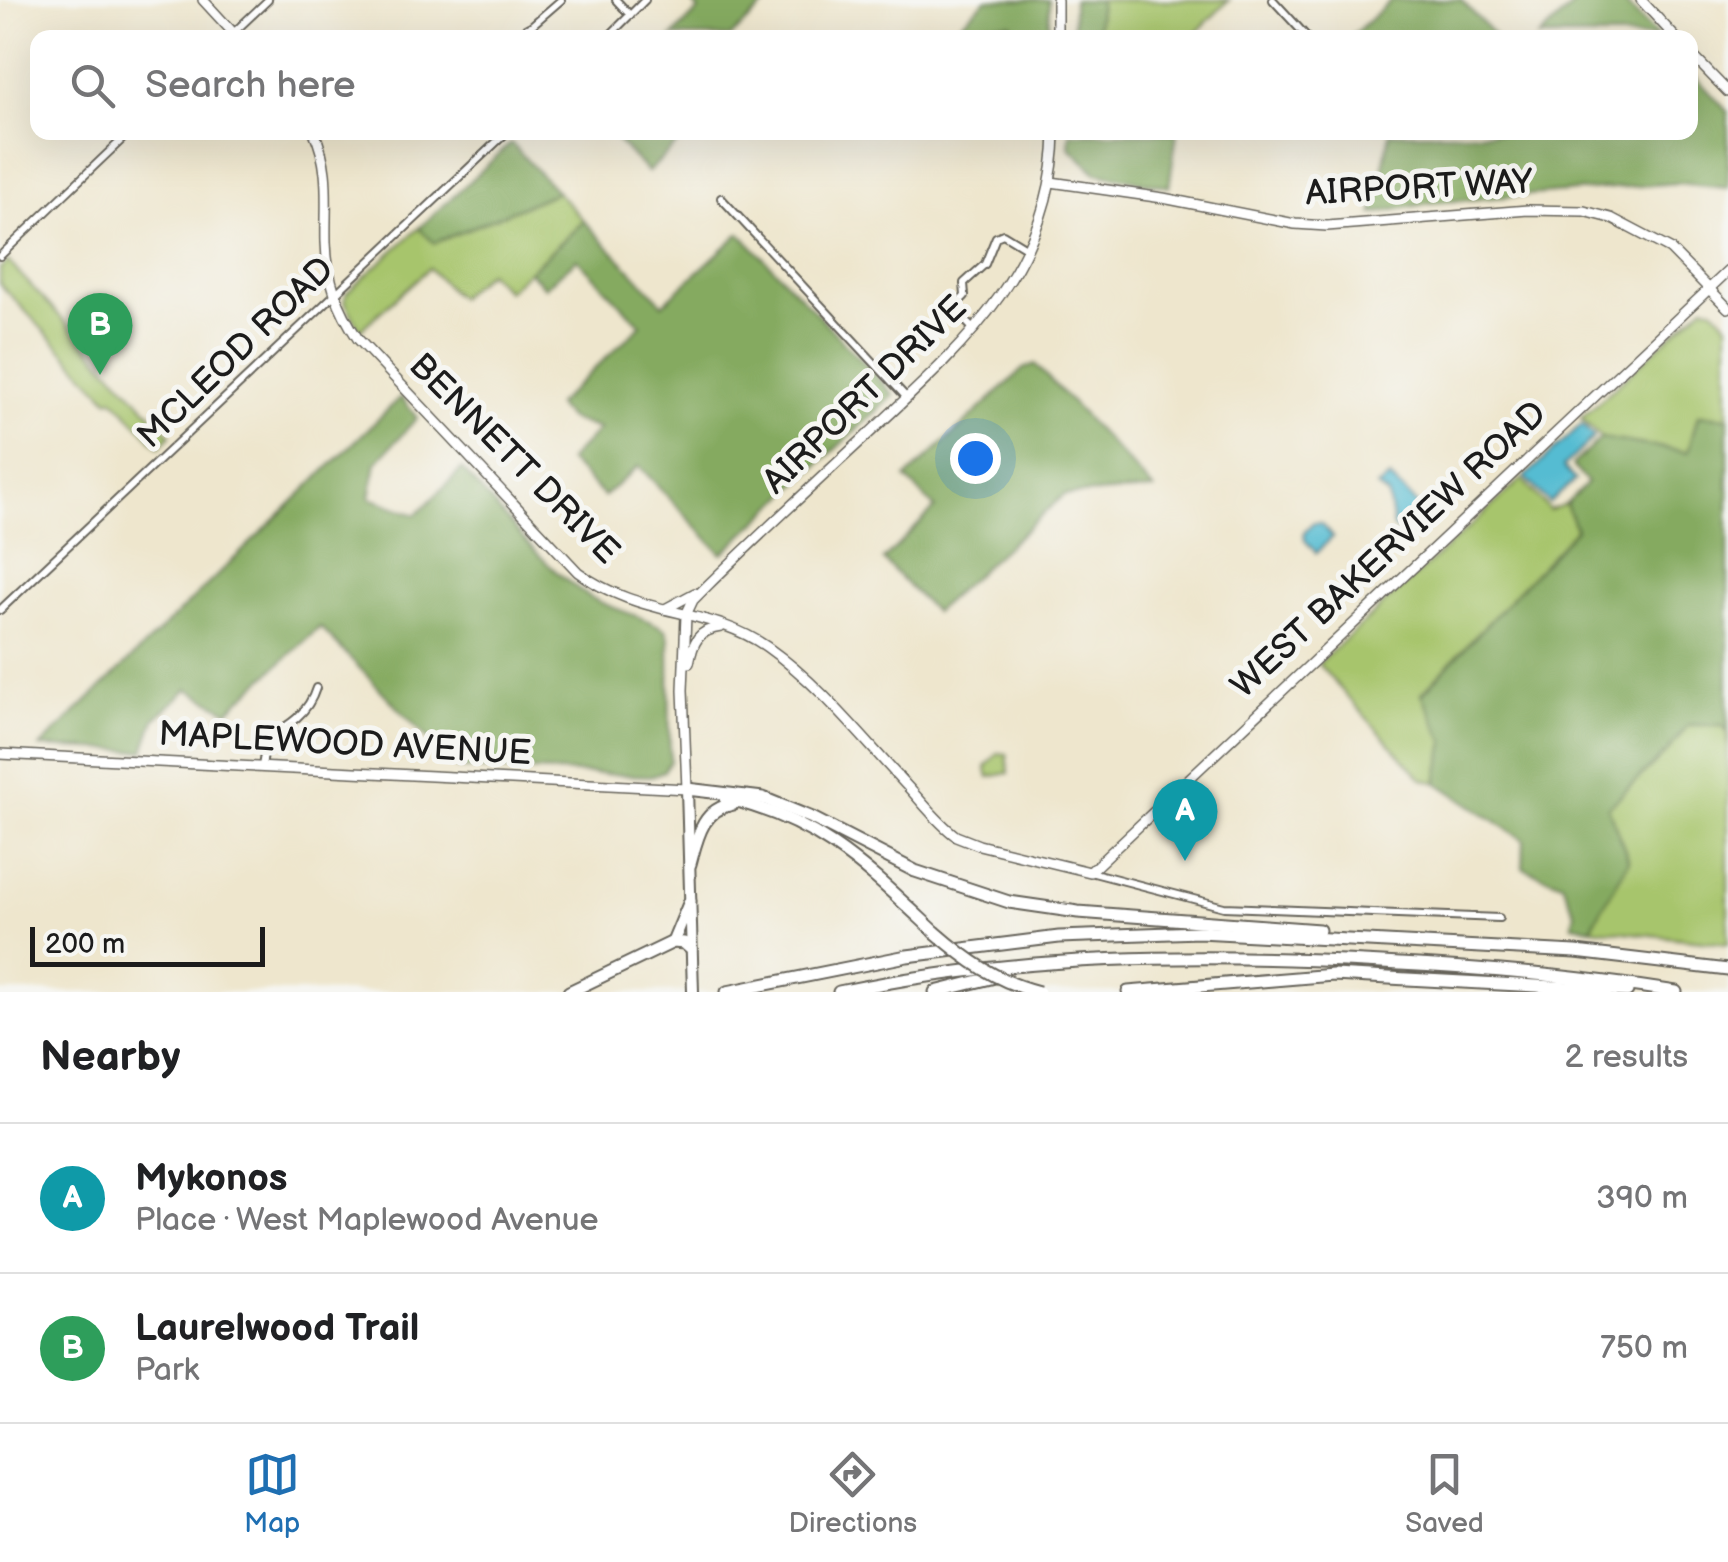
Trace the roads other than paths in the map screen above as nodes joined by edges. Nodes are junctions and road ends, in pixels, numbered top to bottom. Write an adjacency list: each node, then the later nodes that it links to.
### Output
1 (203, 0): 10 (street)
2 (268, 0): 11 (street)
3 (561, 0): 12 (street)
4 (616, 0): 9 (street)
5 (646, 0): 9 (street)
6 (1057, 0): 14 (street)
7 (1273, 0): 15 (street)
8 (1641, 0): 16 (street)
9 (630, 15): 13 (street)
10 (228, 30)
11 (239, 30)
12 (523, 30)
13 (614, 30)
14 (1057, 30)
15 (1301, 30)
16 (1669, 30)
17 (1698, 61): 18 (street)
18 (1728, 92)
19 (122, 140): 26 (street)
20 (317, 140): 29 (street, BENNETT DRIVE)
21 (498, 140): 29 (street, MCLEOD ROAD)
22 (1054, 140): 23 (street, AIRPORT DRIVE)
23 (1051, 182): 25 (street, AIRPORT DRIVE); 28 (street, AIRPORT WAY)
24 (721, 198): 32 (street)
25 (1028, 249): 31 (street, AIRPORT DRIVE); 31 (street)
26 (0, 256)
27 (1728, 271): 28 (street, WEST BAKERVIEW ROAD)
28 (1709, 288): 30 (street, AIRPORT WAY); 45 (street, WEST BAKERVIEW ROAD)
29 (334, 293): 34 (street, BENNETT DRIVE); 35 (street, MCLEOD ROAD)
30 (1728, 308)
31 (975, 331): 32 (street, AIRPORT DRIVE)
32 (907, 398): 33 (street, AIRPORT DRIVE)
33 (708, 585): 34 (street); 36 (street, AIRPORT DRIVE)
34 (657, 609): 36 (street, BENNETT DRIVE)
35 (0, 610)
36 (686, 616): 37 (street, BENNETT DRIVE); 39 (street)
37 (732, 627): 39 (street); 45 (street, BENNETT DRIVE)
38 (316, 688): 41 (street)
39 (683, 690): 42 (street)
40 (0, 754): 41 (street, MAPLEWOOD AVENUE)
41 (262, 766): 42 (street, MAPLEWOOD AVENUE)
42 (687, 789): 43 (highway); 44 (main road); 48 (highway)
43 (752, 805): 44 (highway); 58 (highway, bridge)
44 (690, 864): 46 (main road)
45 (1090, 872): 47 (street)
46 (690, 901): 49 (highway); 50 (main road)
47 (1499, 918)
48 (1389, 940): 52 (highway); 55 (highway)
49 (673, 942): 50 (highway); 53 (highway)
50 (691, 949): 54 (main road)
51 (1081, 961): 56 (highway); 57 (highway); 61 (highway)
52 (1728, 970)
53 (569, 992)
54 (693, 992)
55 (727, 992)
56 (839, 992)
57 (935, 992)
58 (1039, 992)
59 (1128, 992): 60 (highway)
60 (1646, 992)
61 (1676, 992)

